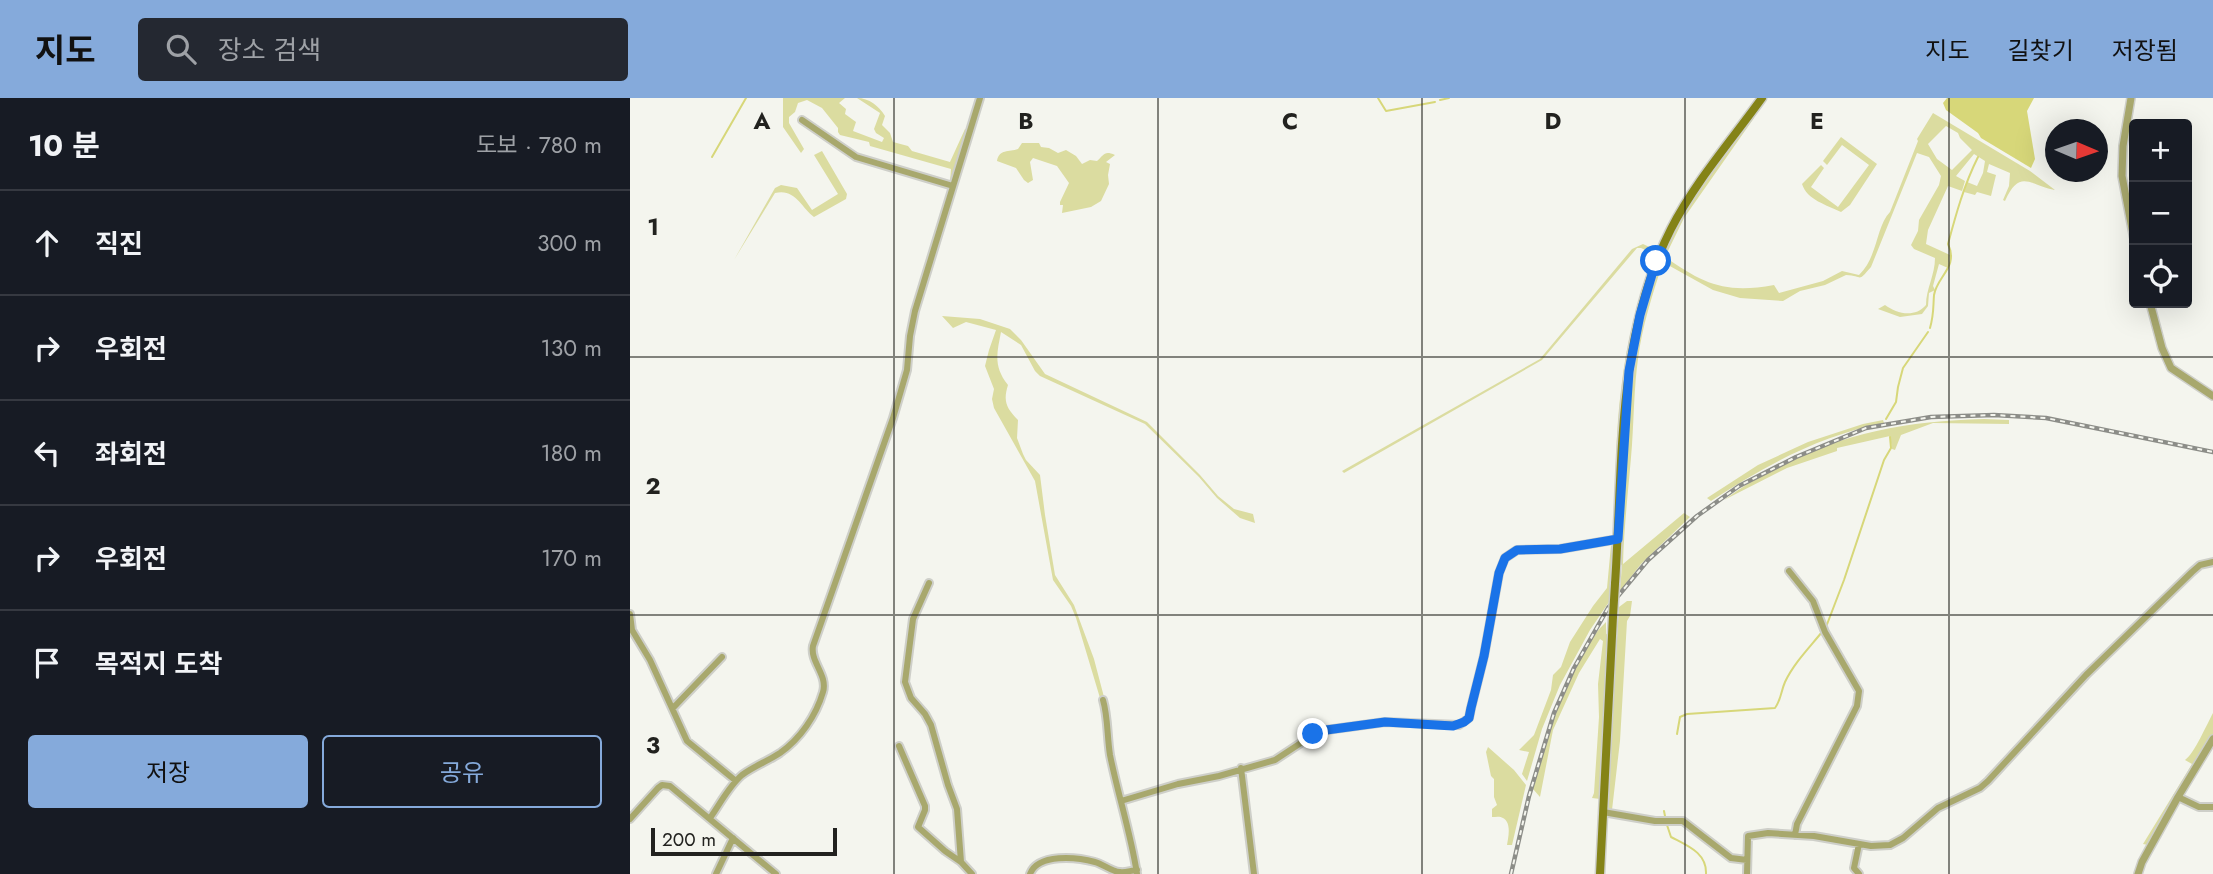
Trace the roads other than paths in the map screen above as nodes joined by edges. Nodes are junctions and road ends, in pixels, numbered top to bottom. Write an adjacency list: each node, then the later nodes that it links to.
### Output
1 (980, 98): 5 (street)
2 (1762, 98): 9 (main road)
3 (2131, 98): 6 (street)
4 (802, 120): 5 (street)
5 (953, 186): 20 (street)
6 (2129, 213)
7 (2151, 308): 8 (street)
8 (2213, 396)
9 (1618, 539): 19 (street); 24 (main road, bridge)
10 (2213, 562): 29 (street)
11 (1789, 571): 27 (street)
12 (929, 583): 31 (street)
13 (630, 614): 16 (street)
14 (722, 657): 16 (street)
15 (1103, 700): 22 (street)
16 (673, 708): 20 (street)
17 (2213, 739): 21 (street)
18 (899, 746): 31 (street)
19 (1241, 768): 22 (street); 37 (street)
20 (736, 781): 25 (street)
21 (2178, 797): 23 (street); 41 (street)
22 (1121, 801): 32 (street)
23 (2213, 807)
24 (1603, 812): 30 (street); 38 (main road)
25 (709, 818): 26 (street); 28 (street)
26 (630, 819)
27 (1795, 835): 29 (street); 30 (street)
28 (733, 838): 33 (street); 34 (street)
29 (1859, 844): 40 (street)
30 (1747, 860): 39 (street)
31 (961, 862): 35 (street)
32 (1137, 872): 36 (street)
33 (716, 874)
34 (776, 874)
35 (972, 874)
36 (1030, 874)
37 (1254, 874)
38 (1600, 874)
39 (1747, 874)
40 (1859, 874)
41 (2138, 874)

